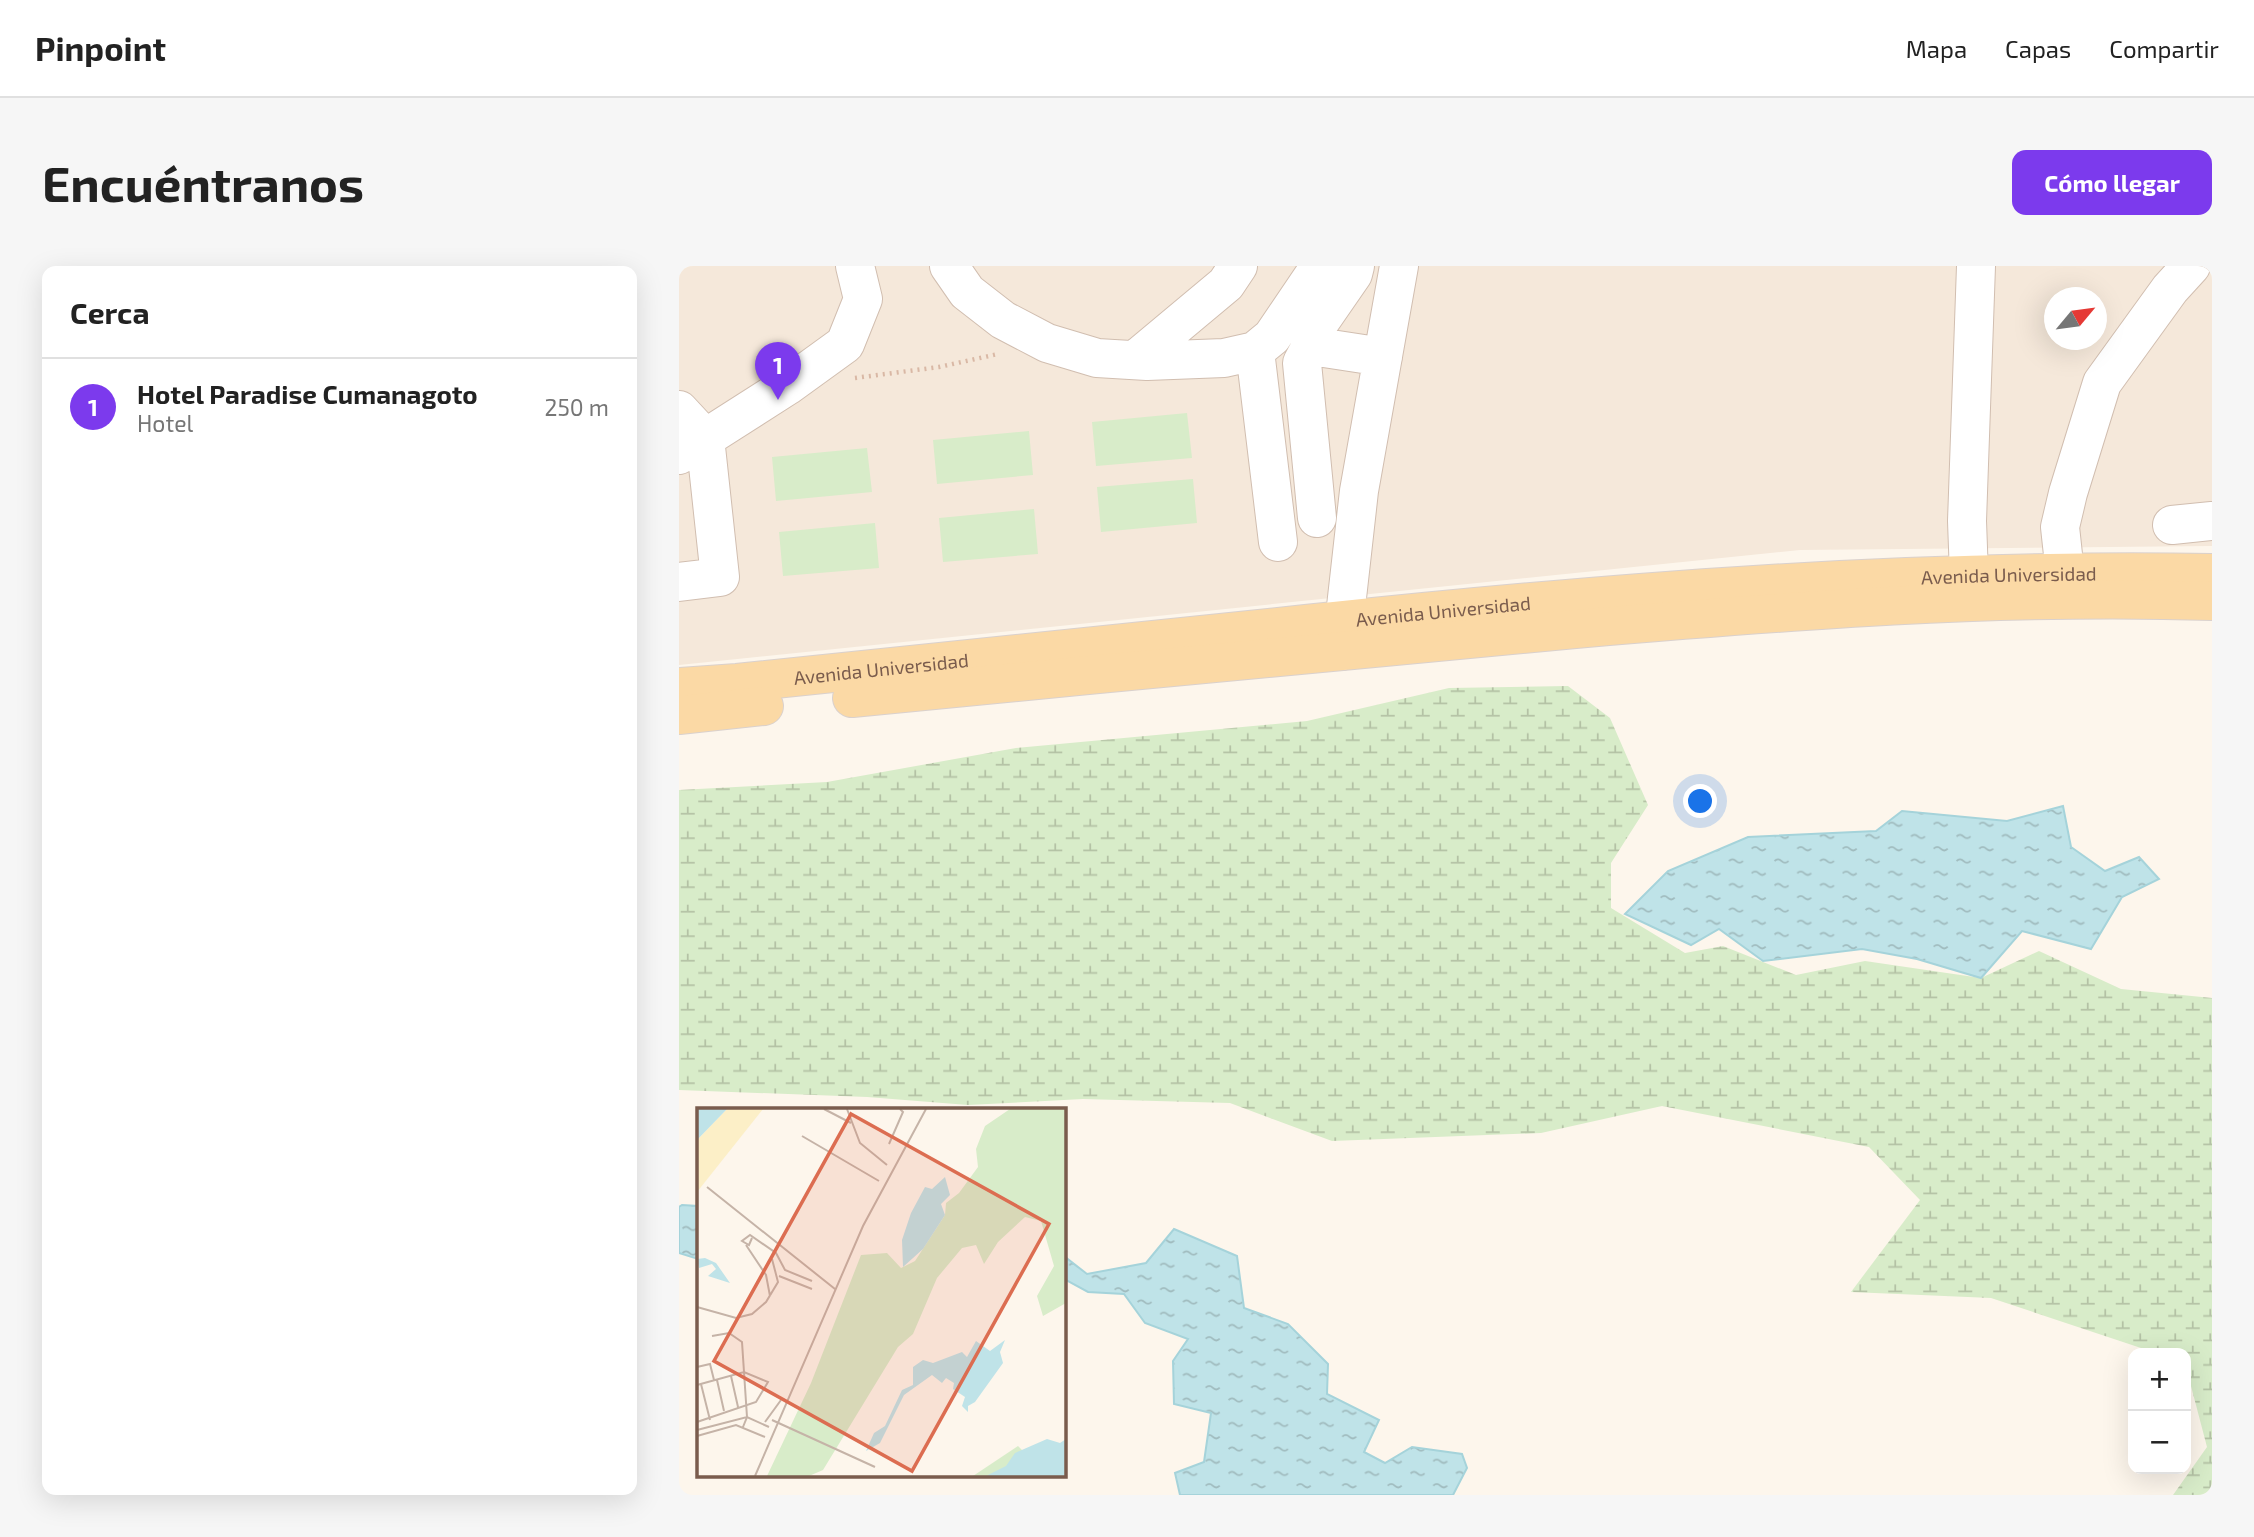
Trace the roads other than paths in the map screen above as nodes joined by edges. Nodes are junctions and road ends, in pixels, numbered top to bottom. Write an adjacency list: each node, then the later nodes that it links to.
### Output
1 (855, 266): 14 (street)
2 (949, 266): 12 (street)
3 (1238, 266): 12 (street)
4 (1399, 266): 8 (street)
5 (1976, 266): 21 (street)
6 (2177, 274): 19 (street)
7 (1336, 279): 8 (street); 9 (street); 10 (street)
8 (1391, 314): 11 (street)
9 (1311, 346): 11 (street); 15 (street)
10 (1255, 351): 12 (street); 18 (street)
11 (1383, 358): 24 (street)
12 (1135, 360)
13 (679, 410): 14 (street)
14 (692, 446): 22 (street)
15 (1317, 518)
16 (2212, 521): 17 (street)
17 (2172, 524)
18 (1278, 542)
19 (2066, 573): 20 (main road, Avenida Universidad); 21 (main road, Avenida Universidad)
20 (2212, 573)
21 (1969, 575): 24 (main road, Avenida Universidad)
22 (679, 582)
23 (2212, 601): 24 (main road, Avenida Universidad)
24 (1343, 635): 25 (main road, Avenida Universidad); 26 (main road, Avenida Universidad)
25 (679, 687)
26 (679, 715)

